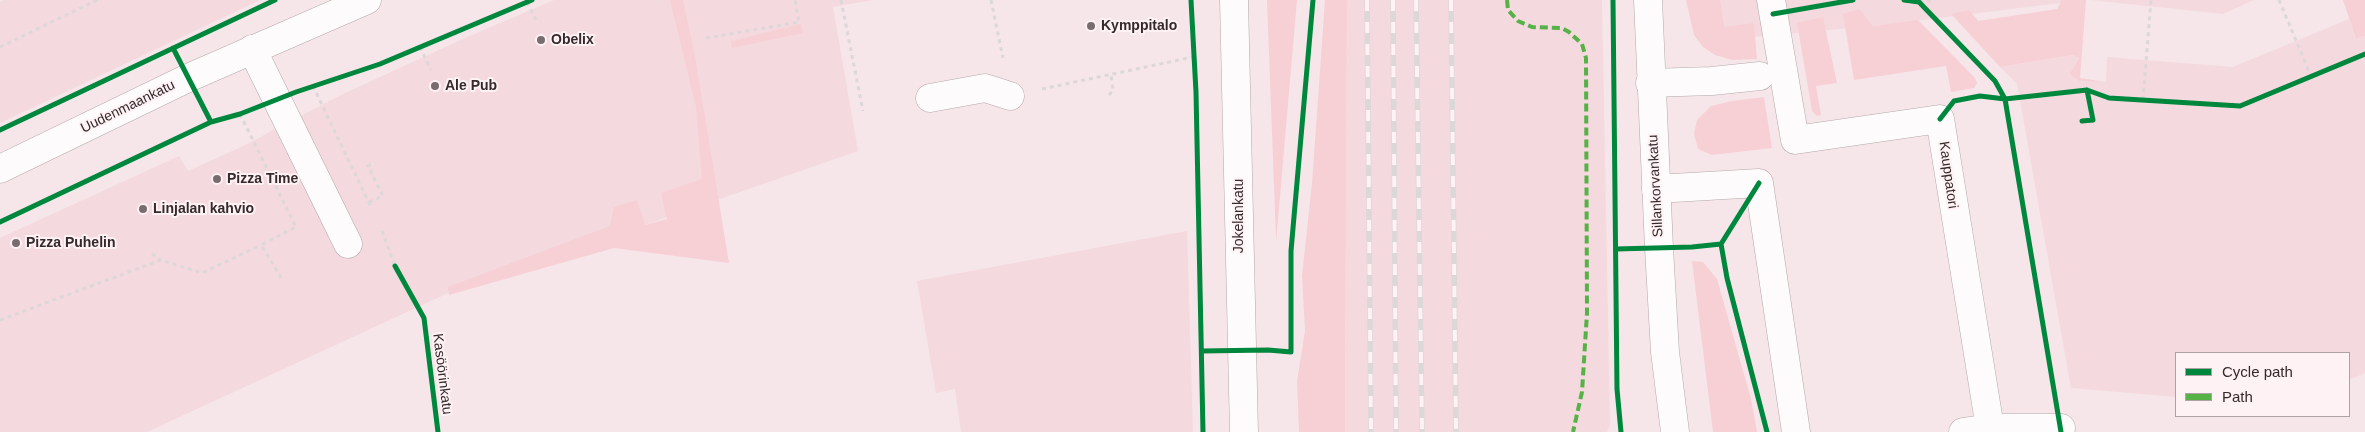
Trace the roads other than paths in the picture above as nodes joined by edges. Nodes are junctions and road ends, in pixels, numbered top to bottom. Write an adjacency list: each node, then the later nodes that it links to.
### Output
1 (367, 0): 5 (street, Uudenmaankatu)
2 (1234, 0): 15 (street, Jokelankatu)
3 (1648, 0): 7 (street, Sillankorvankatu)
4 (1771, 0): 13 (street, Kauppatori)
5 (252, 49): 10 (street, Uudenmaankatu); 12 (street)
6 (1760, 76): 7 (street)
7 (1650, 83): 11 (street, Sillankorvankatu)
8 (1010, 96): 9 (street)
9 (930, 98)
10 (0, 169)
11 (1656, 189): 16 (street, Sillankorvankatu); 17 (street)
12 (348, 244)
13 (1990, 428): 14 (street); 18 (street)
14 (2061, 428)
15 (1244, 432)
16 (1675, 432)
17 (1796, 432)
18 (1963, 432)

